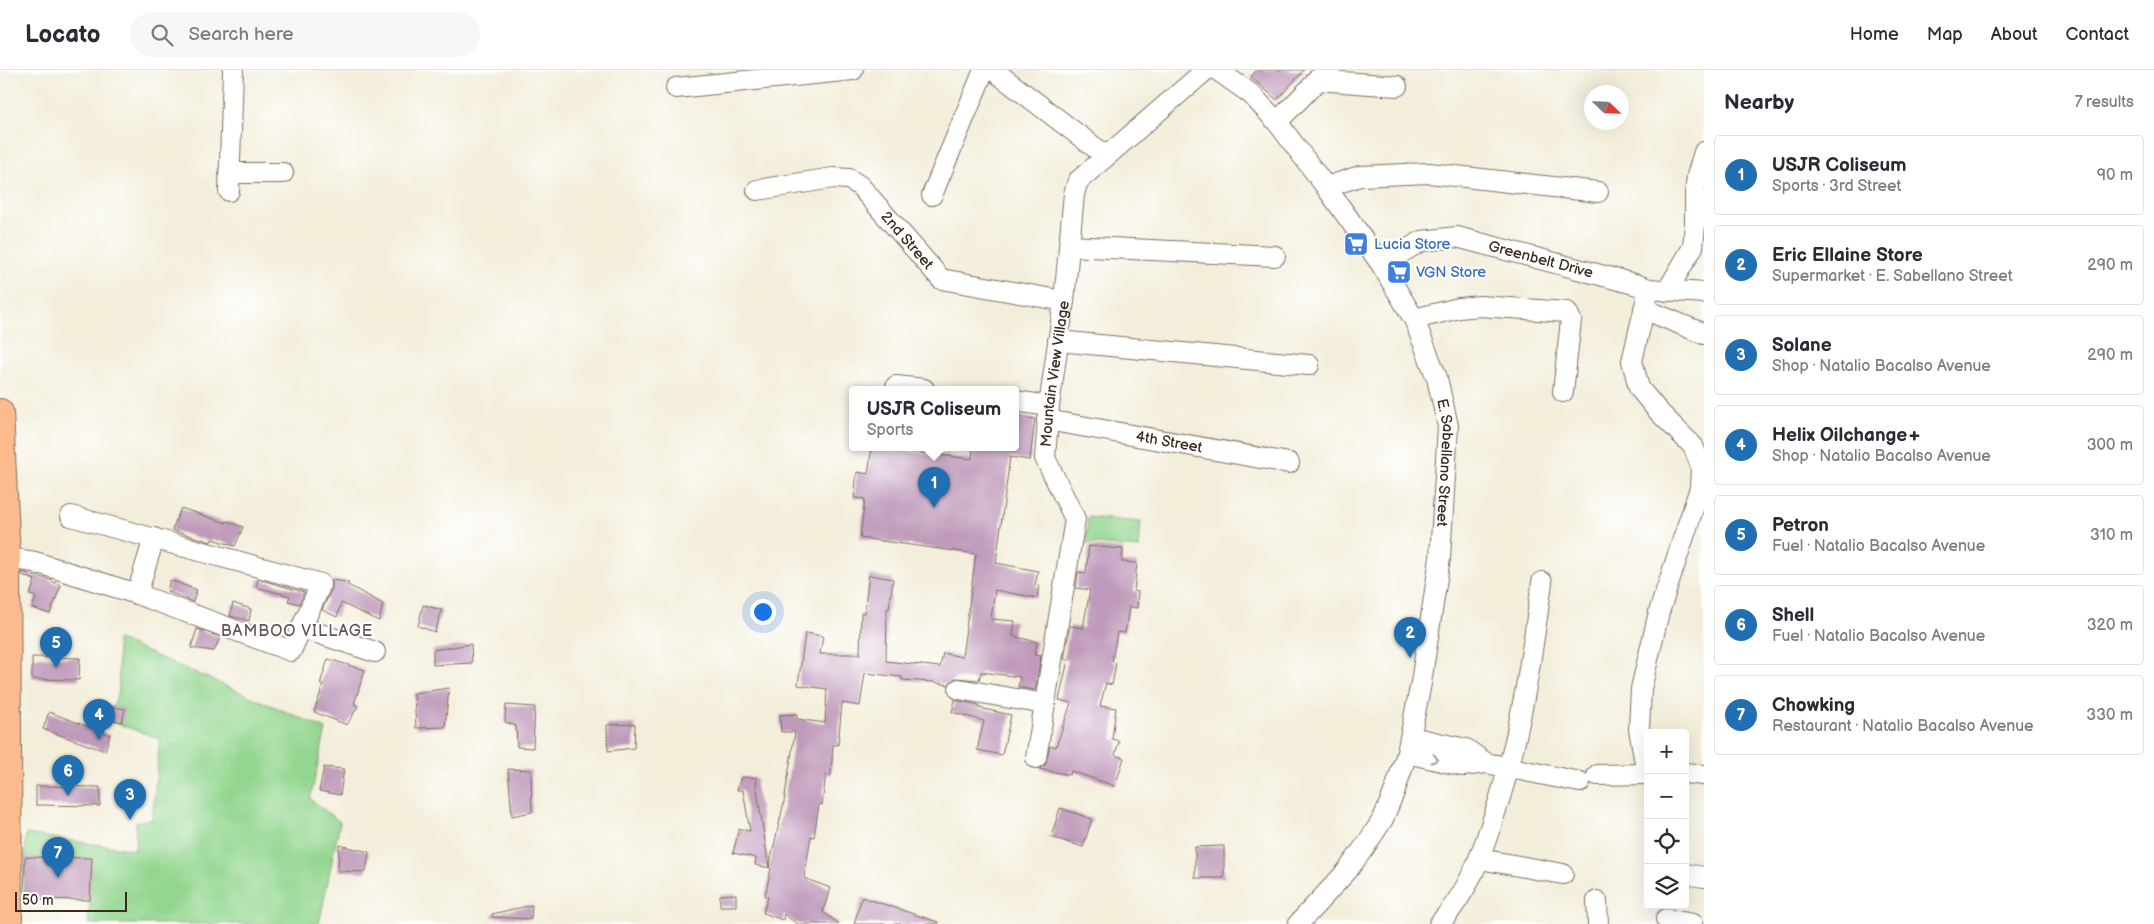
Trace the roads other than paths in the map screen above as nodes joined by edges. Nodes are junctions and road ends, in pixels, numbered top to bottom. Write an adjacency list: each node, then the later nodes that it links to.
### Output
1 (232, 70): 13 (street)
2 (854, 70): 9 (street)
3 (984, 70): 17 (street)
4 (993, 70): 12 (street)
5 (1206, 70): 12 (street, Mountain View Village)
6 (1217, 70): 10 (street, E. Sabellano Street)
7 (1322, 75): 8 (street); 10 (street)
8 (1397, 86)
9 (676, 88)
10 (1277, 122): 14 (street, E. Sabellano Street)
11 (1704, 152): 21 (street)
12 (1106, 156): 18 (street, Mountain View Village)
13 (282, 173)
14 (1326, 186): 16 (street); 20 (street, E. Sabellano Street)
15 (757, 190): 23 (street, 2nd Street)
16 (1598, 192)
17 (932, 195)
18 (1070, 246): 19 (street); 23 (street, Mountain View Village)
19 (1275, 256)
20 (1381, 264): 21 (street, Greenbelt Drive); 25 (street, E. Sabellano Street)
21 (1658, 290): 22 (street, Greenbelt Drive); 24 (street)
22 (1704, 293)
23 (1064, 302): 27 (street, Mountain View Village)
24 (1644, 309): 26 (street); 44 (street)
25 (1414, 319): 29 (street); 43 (street, E. Sabellano Street)
26 (1704, 334)
27 (1058, 341): 28 (street); 32 (street, Mountain View Village)
28 (1309, 365)
29 (1563, 392)
30 (1019, 402): 32 (street, 4th Street)
31 (0, 412): 36 (main road)
32 (1048, 413): 33 (street, 4th Street); 42 (street, Mountain View Village)
33 (1289, 463)
34 (71, 516): 35 (street)
35 (154, 538): 38 (street); 39 (street)
36 (7, 558): 38 (street); 56 (main road)
37 (1542, 582): 46 (street)
38 (137, 594): 39 (street)
39 (302, 628): 40 (street)
40 (375, 652)
41 (959, 689): 42 (street)
42 (1045, 704): 45 (street, Mountain View Village)
43 (1409, 745): 46 (street); 57 (street, E. Sabellano Street)
44 (1644, 757)
45 (1036, 758)
46 (1510, 768): 48 (street); 50 (street)
47 (1689, 773): 49 (street)
48 (1644, 774)
49 (1704, 775)
50 (1480, 859): 51 (street); 58 (street)
51 (1563, 874)
52 (1689, 875): 53 (street)
53 (1704, 877)
54 (1597, 901): 59 (street)
55 (1666, 916): 60 (street)
56 (9, 924)
57 (1298, 924)
58 (1439, 924)
59 (1598, 924)
60 (1693, 924)

